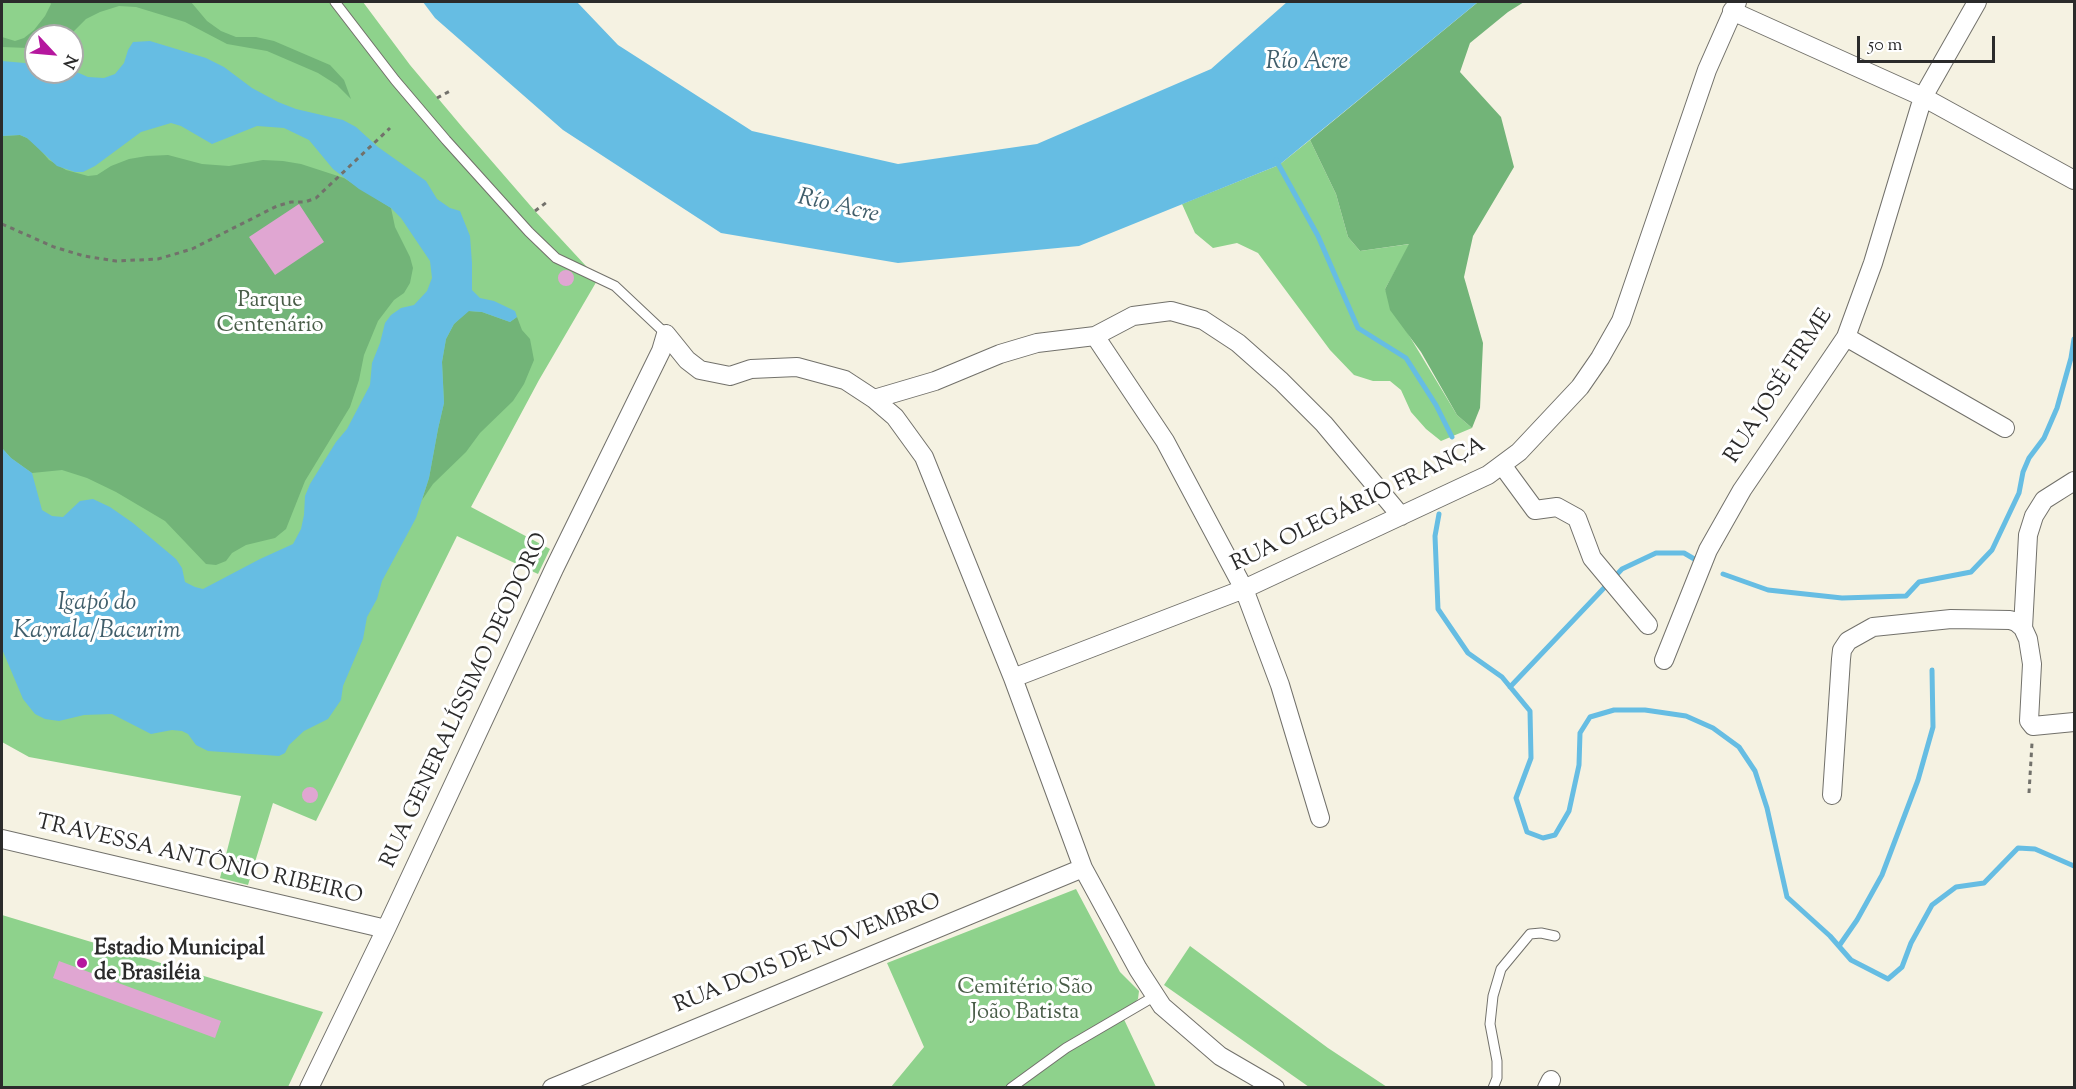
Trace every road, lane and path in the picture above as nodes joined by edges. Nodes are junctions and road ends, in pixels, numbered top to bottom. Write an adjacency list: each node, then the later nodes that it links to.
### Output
1 (335, 2): 12 (lane)
2 (1977, 2): 5 (street, RUA JOSÉ FIRME)
3 (1735, 6): 5 (street); 17 (street, RUA OLEGÁRIO FRANÇA)
4 (450, 91): 6 (path)
5 (1923, 97): 8 (street); 14 (street, RUA JOSÉ FIRME)
6 (437, 98)
7 (390, 128): 11 (path)
8 (2074, 180)
9 (547, 202): 10 (path)
10 (535, 211)
11 (2, 224)
12 (666, 334): 15 (street); 32 (street, RUA GENERALÍSSIMO DEODORO)
13 (1095, 336): 15 (street); 19 (street); 20 (street)
14 (1846, 337): 16 (street); 23 (street, RUA JOSÉ FIRME)
15 (874, 399): 24 (street)
16 (2005, 428)
17 (1502, 465): 19 (street, RUA OLEGÁRIO FRANÇA); 21 (street)
18 (2074, 481): 22 (street)
19 (1401, 516): 20 (street, RUA OLEGÁRIO FRANÇA)
20 (1244, 590): 24 (street, RUA OLEGÁRIO FRANÇA); 29 (street)
21 (1648, 625)
22 (2023, 628): 26 (street); 28 (street)
23 (1664, 660)
24 (1012, 678): 31 (street)
25 (2074, 722): 26 (street)
26 (2033, 726): 27 (path)
27 (2029, 794)
28 (1832, 795)
29 (1320, 818)
30 (2, 839): 32 (street, TRAVESSA ANTÔNIO RIBEIRO)
31 (1083, 868): 34 (street); 36 (street, RUA DOIS DE NOVEMBRO)
32 (386, 929): 35 (street, RUA GENERALÍSSIMO DEODORO)
33 (1555, 936): 39 (lane)
34 (1155, 996): 37 (lane); 38 (street)
35 (309, 1088)
36 (552, 1088)
37 (1011, 1088)
38 (1275, 1088)
39 (1493, 1088)

